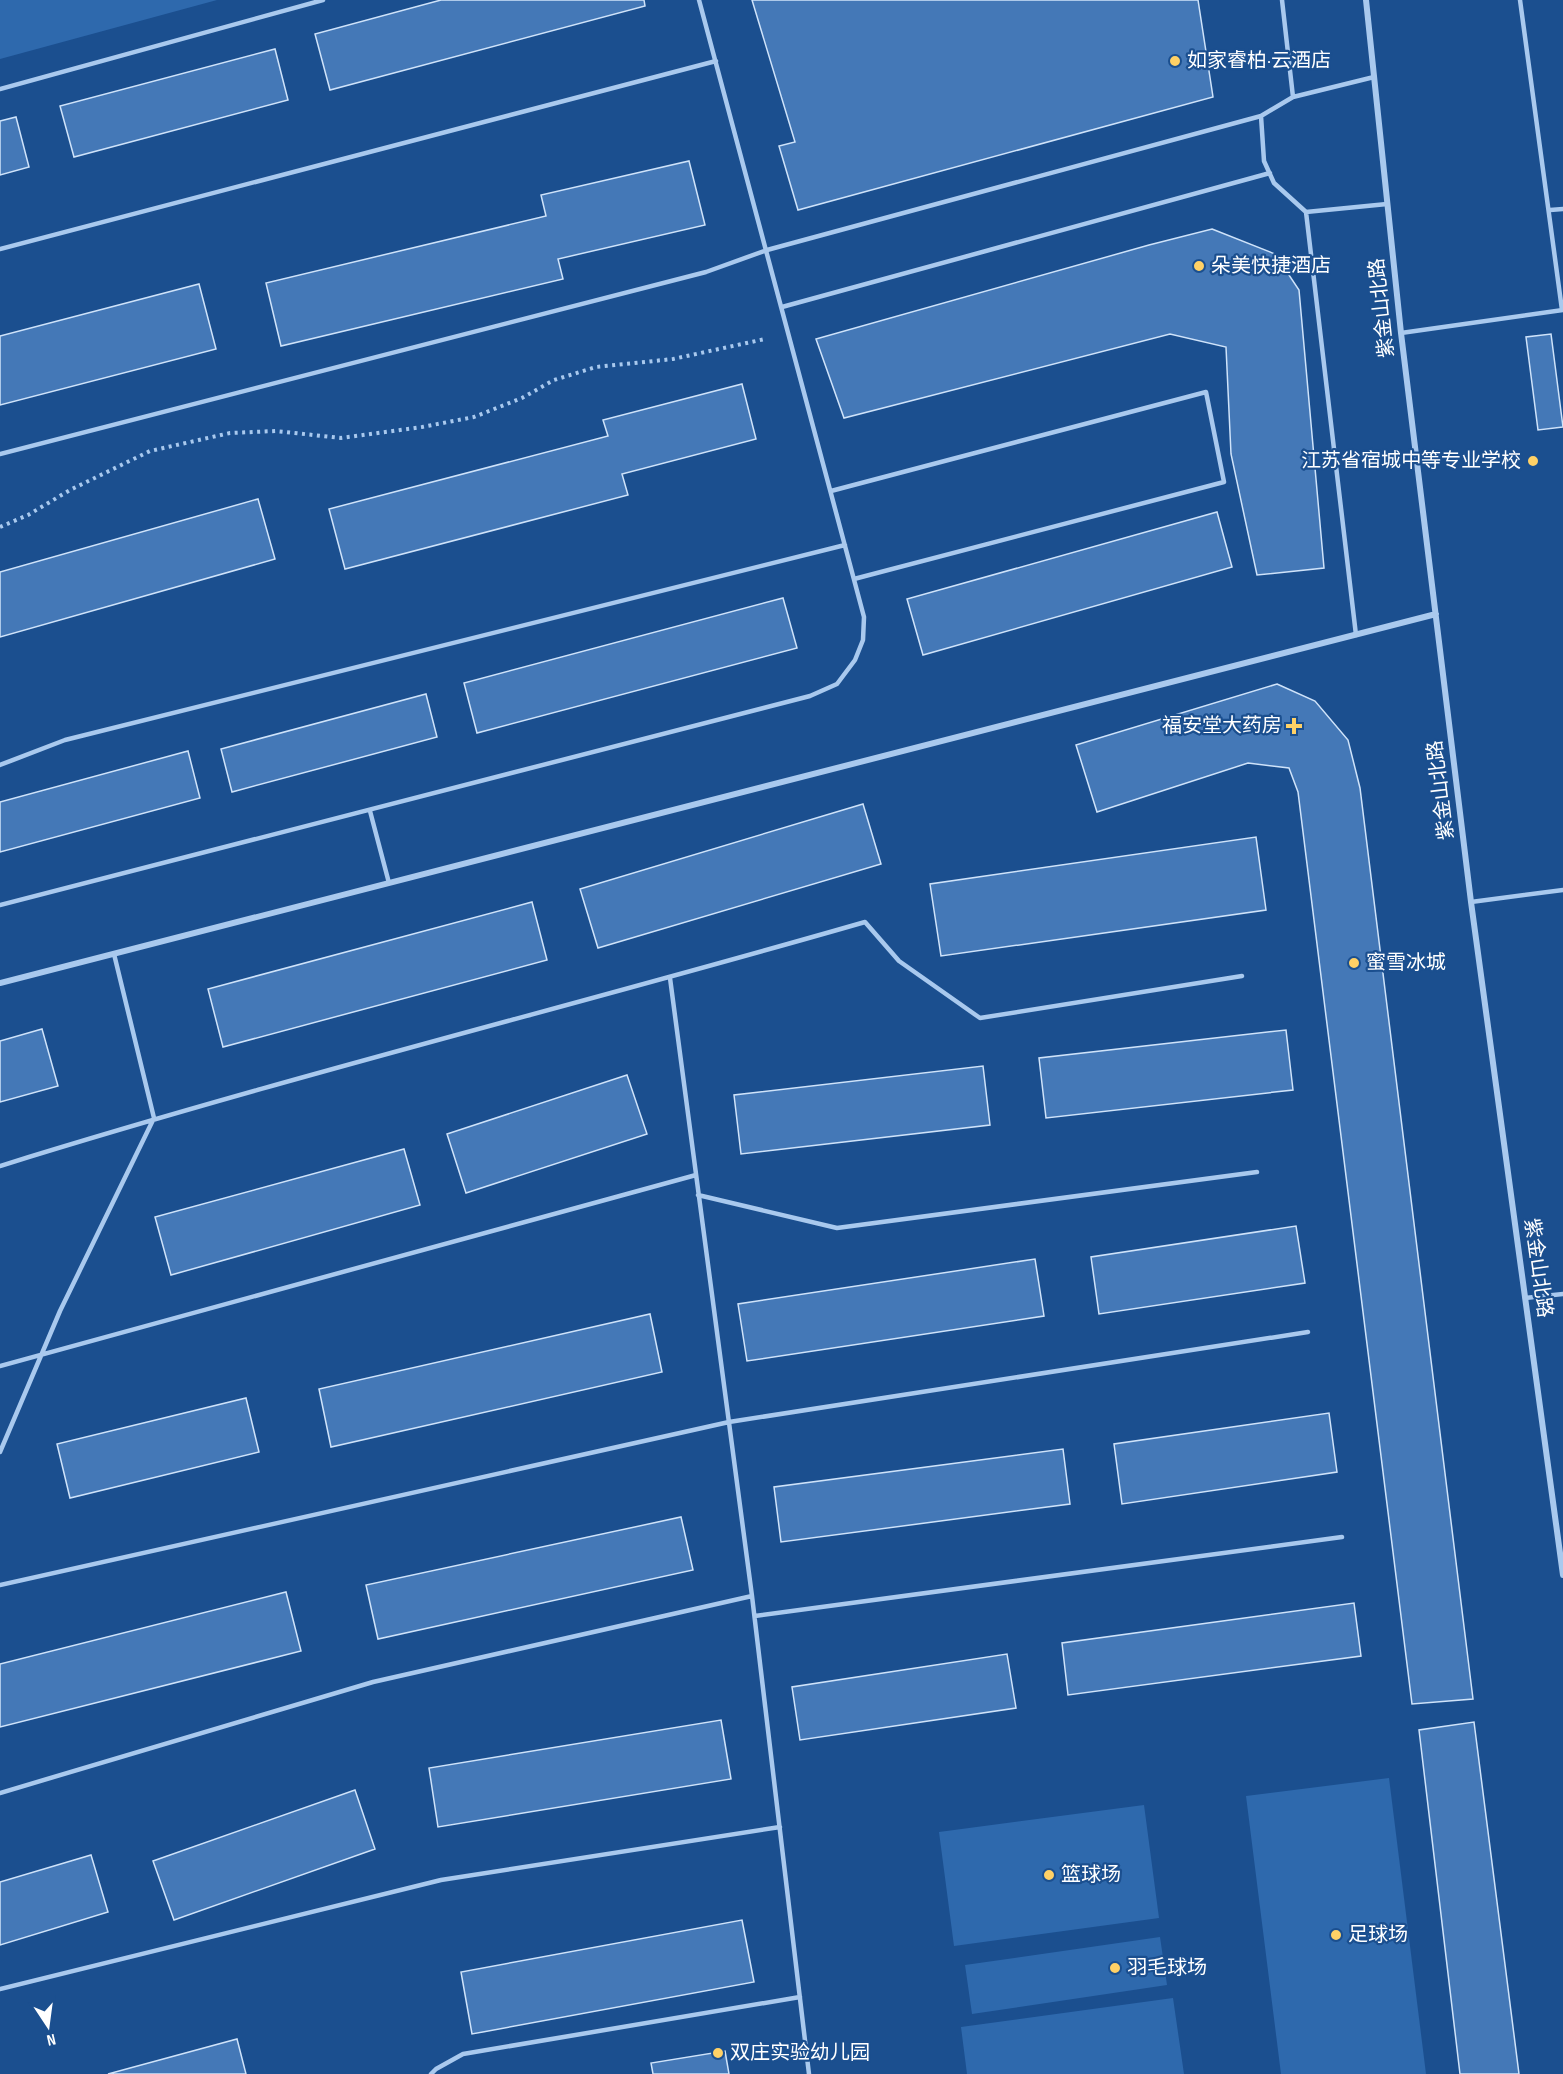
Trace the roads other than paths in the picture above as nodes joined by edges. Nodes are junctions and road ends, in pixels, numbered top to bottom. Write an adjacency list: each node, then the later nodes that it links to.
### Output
1 (322, 0): 8 (lane)
2 (699, 0): 6 (lane)
3 (1282, 0): 9 (lane)
4 (1366, 0): 7 (street, 紫金山北路)
5 (1520, 0): 14 (lane)
6 (716, 61): 16 (lane); 17 (lane)
7 (1374, 77): 9 (lane); 12 (street, 紫金山北路)
8 (0, 90)
9 (1293, 97): 10 (lane)
10 (1261, 116): 11 (lane); 17 (lane)
11 (1270, 174): 15 (lane); 18 (lane)
12 (1387, 204): 15 (lane); 20 (street, 紫金山北路)
13 (1563, 209): 14 (lane)
14 (1550, 210): 19 (lane)
15 (1306, 212): 26 (lane)
16 (0, 249)
17 (767, 250): 18 (lane); 21 (lane)
18 (782, 307): 22 (lane)
19 (1563, 310): 20 (lane)
20 (1401, 333): 25 (street, 紫金山北路)
21 (0, 454)
22 (831, 492): 23 (lane); 24 (lane)
23 (845, 545): 24 (lane); 27 (lane)
24 (854, 579): 28 (lane)
25 (1436, 614): 26 (street); 31 (street, 紫金山北路)
26 (1356, 635): 29 (street)
27 (0, 765)
28 (370, 811): 29 (lane); 32 (lane)
29 (389, 883): 33 (street)
30 (1563, 890): 31 (lane)
31 (1471, 902): 43 (street, 紫金山北路)
32 (0, 905)
33 (114, 954): 36 (street); 37 (lane)
34 (1242, 976): 35 (lane)
35 (670, 978): 37 (lane); 40 (lane)
36 (0, 983)
37 (154, 1118): 38 (lane); 45 (lane)
38 (0, 1166)
39 (1257, 1173): 41 (lane)
40 (696, 1175): 41 (lane); 45 (lane)
41 (698, 1195): 47 (lane)
42 (1563, 1294): 43 (lane)
43 (1525, 1298): 50 (street, 紫金山北路)
44 (1308, 1332): 47 (lane)
45 (42, 1354): 46 (lane); 48 (lane)
46 (0, 1366)
47 (729, 1422): 51 (lane); 52 (lane)
48 (0, 1452)
49 (1342, 1537): 53 (lane)
50 (1563, 1575)
51 (0, 1585)
52 (752, 1596): 53 (lane); 54 (lane)
53 (755, 1616): 55 (lane)
54 (0, 1793)
55 (780, 1827): 56 (lane); 57 (lane)
56 (0, 1989)
57 (800, 1997): 58 (lane); 59 (lane)
58 (431, 2074)
59 (809, 2074)

